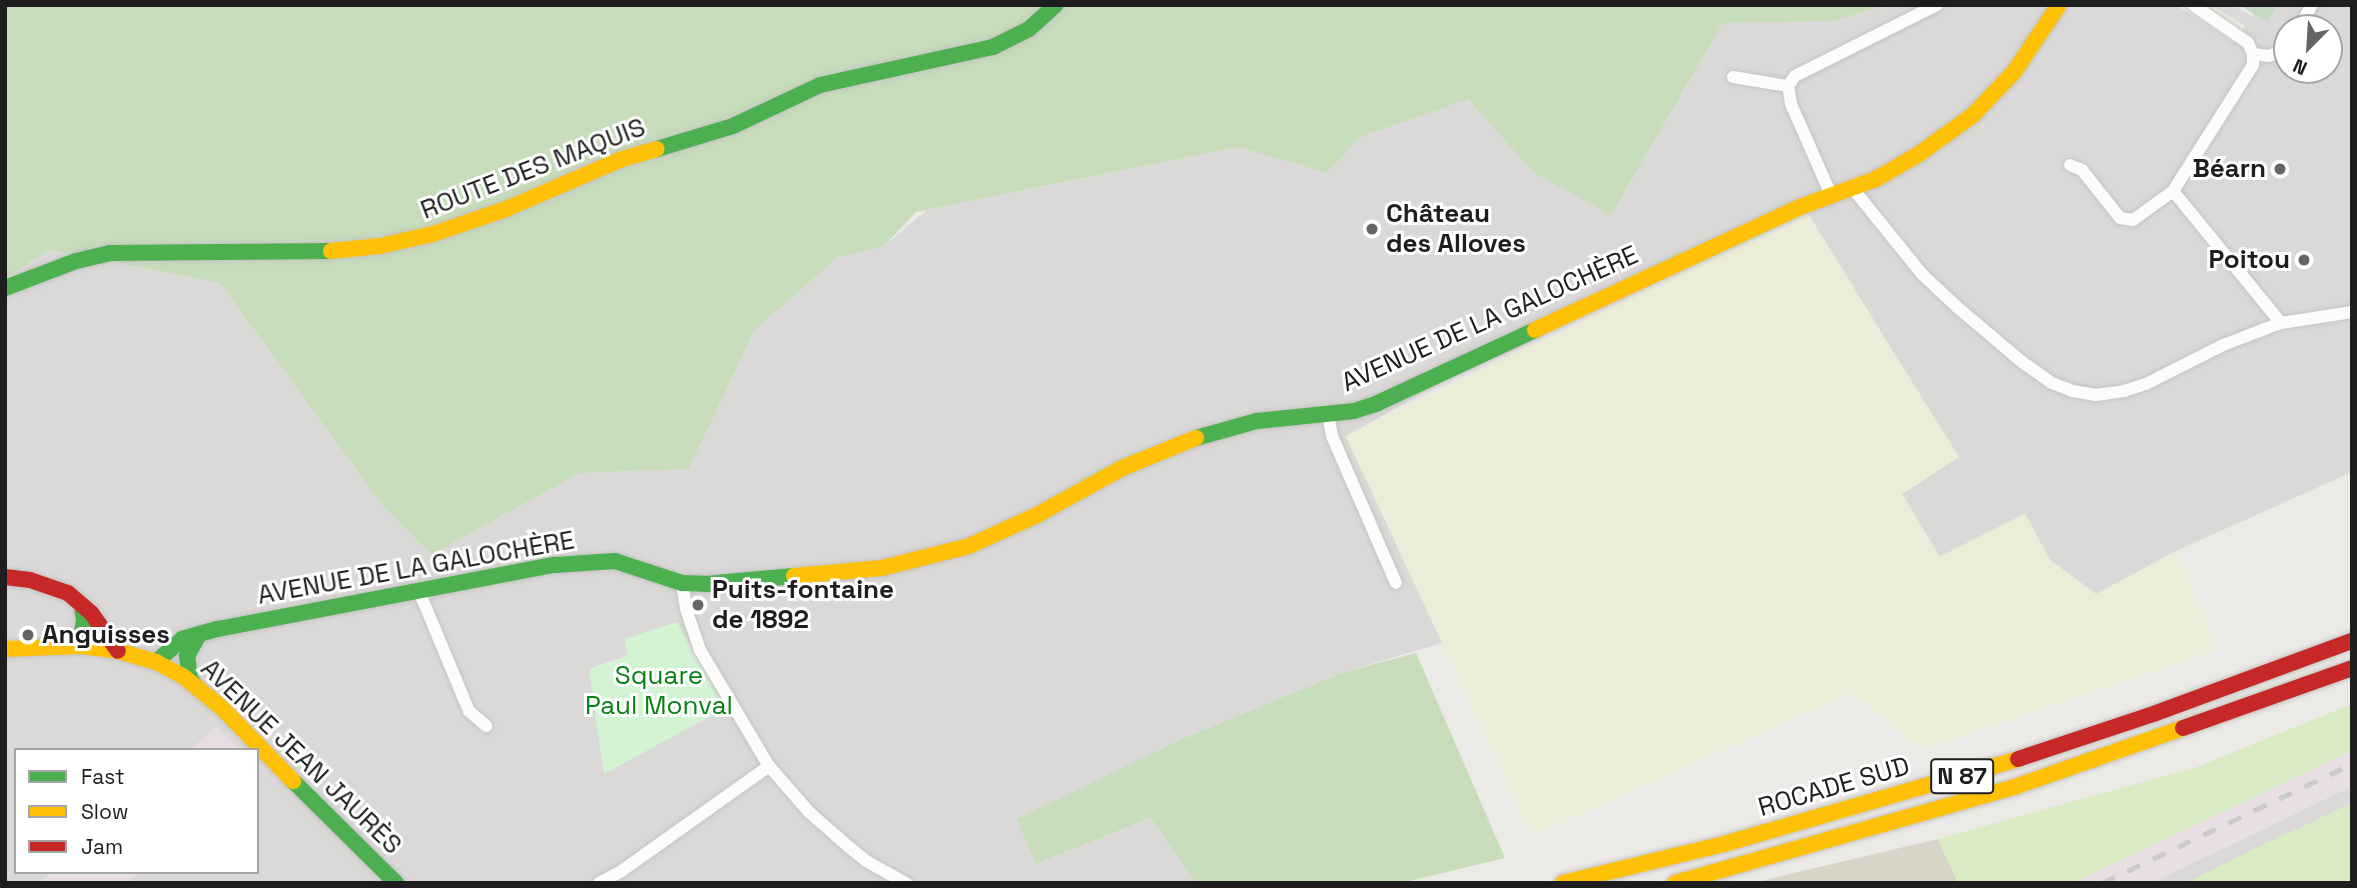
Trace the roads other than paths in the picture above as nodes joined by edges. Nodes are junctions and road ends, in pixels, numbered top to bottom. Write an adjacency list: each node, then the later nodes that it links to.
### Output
1 (1056, 5): 13 (main road, ROUTE DES MAQUIS)
2 (1937, 5): 8 (street)
3 (2059, 5): 10 (main road, AVENUE DE LA GALOCHÈRE)
4 (2193, 5): 5 (street)
5 (2253, 54): 6 (street); 11 (street)
6 (2273, 55)
7 (1733, 77): 8 (street)
8 (1788, 86): 12 (street)
9 (2070, 165): 11 (street)
10 (1854, 190): 12 (main road, AVENUE DE LA GALOCHÈRE); 15 (street)
11 (2173, 191): 15 (street)
12 (1832, 197): 16 (main road, AVENUE DE LA GALOCHÈRE)
13 (5, 288)
14 (2352, 312): 15 (street)
15 (2281, 323)
16 (1328, 415): 18 (main road, AVENUE DE LA GALOCHÈRE); 19 (street)
17 (5, 577): 21 (main road)
18 (682, 583): 20 (main road, AVENUE DE LA GALOCHÈRE); 31 (street)
19 (1396, 583)
20 (419, 591): 22 (main road, AVENUE DE LA GALOCHÈRE); 30 (street)
21 (82, 605): 24 (main road); 26 (main road)
22 (199, 634): 27 (main road, AVENUE DE LA GALOCHÈRE); 29 (main road)
23 (2352, 641): 35 (main road, ROCADE SUD / N 87)
24 (80, 646): 25 (main road, AVENUE JEAN JAURÈS); 26 (main road, AVENUE JEAN JAURÈS)
25 (5, 649)
26 (118, 651): 27 (main road, AVENUE JEAN JAURÈS)
27 (156, 662): 29 (main road, AVENUE JEAN JAURÈS)
28 (2352, 668): 36 (main road, ROCADE SUD / N 87)
29 (194, 684): 32 (main road, AVENUE JEAN JAURÈS)
30 (486, 726)
31 (769, 766): 33 (street); 34 (street)
32 (396, 883)
33 (599, 883)
34 (906, 883)
35 (1563, 883)
36 (1675, 883)

